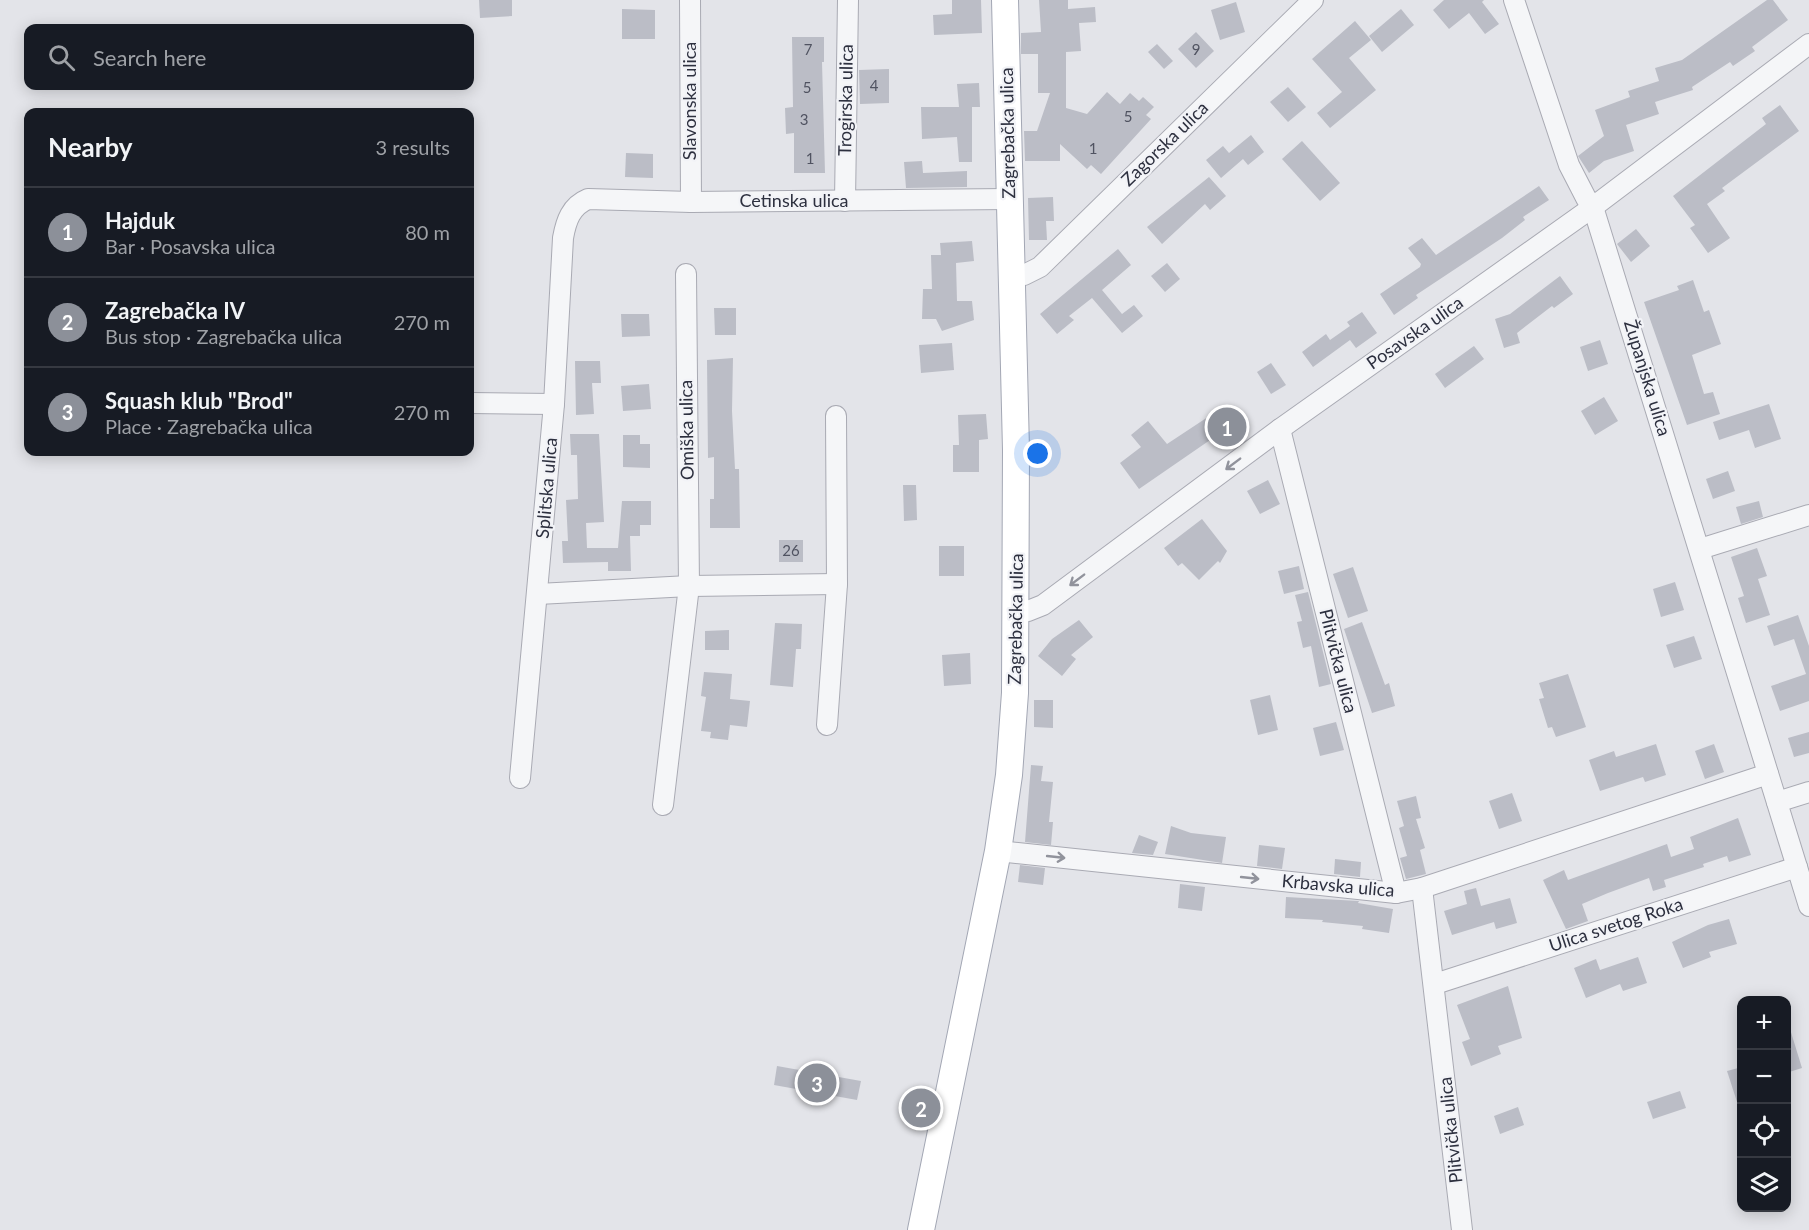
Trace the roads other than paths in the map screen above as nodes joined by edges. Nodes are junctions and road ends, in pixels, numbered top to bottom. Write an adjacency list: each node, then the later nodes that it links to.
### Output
1 (690, 0): 9 (street, Slavonska ulica)
2 (848, 0): 8 (street, Trogirska ulica)
3 (1005, 0): 7 (main road, Zagrebačka ulica)
4 (1312, 0): 13 (street, Zagorska ulica)
5 (1514, 0): 11 (street, Županjska ulica)
6 (1809, 44): 11 (street, Posavska ulica)
7 (1009, 199): 8 (street, Cetinska ulica); 13 (main road, Zagrebačka ulica)
8 (845, 201): 9 (street, Cetinska ulica)
9 (691, 202): 10 (street, Cetinska ulica)
10 (580, 203): 15 (street, Splitska ulica)
11 (1593, 207): 17 (street, Posavska ulica); 19 (street, Županjska ulica)
12 (686, 274): 21 (street, Omiška ulica)
13 (1011, 276): 23 (main road, Zagrebačka ulica)
14 (474, 403): 15 (street)
15 (554, 404): 22 (street, Splitska ulica)
16 (836, 416): 20 (street)
17 (1280, 429): 23 (street, Posavska ulica, one-way to 23); 33 (street, Plitvička ulica)
18 (1809, 514): 19 (street)
19 (1700, 549): 25 (street, Županjska ulica)
20 (837, 584): 21 (street); 24 (street)
21 (689, 586): 22 (street); 29 (street, Omiška ulica)
22 (538, 594): 26 (street, Splitska ulica)
23 (1017, 612): 30 (main road, Zagrebačka ulica)
24 (828, 725)
25 (1768, 774): 28 (street, Županjska ulica); 32 (street, Krbavska ulica)
26 (520, 778)
27 (1809, 792): 28 (street)
28 (1777, 802): 31 (street, Županjska ulica)
29 (663, 805)
30 (998, 851): 33 (street, Krbavska ulica, one-way to 33); 36 (main road, Zagrebačka ulica)
31 (1797, 867): 34 (street, Županjska ulica); 35 (street, Ulica svetog Roka)
32 (1422, 888): 33 (street, Krbavska ulica); 35 (street, Plitvička ulica)
33 (1396, 893)
34 (1809, 906)
35 (1435, 984): 37 (street, Plitvička ulica)
36 (921, 1230)
37 (1462, 1230)

